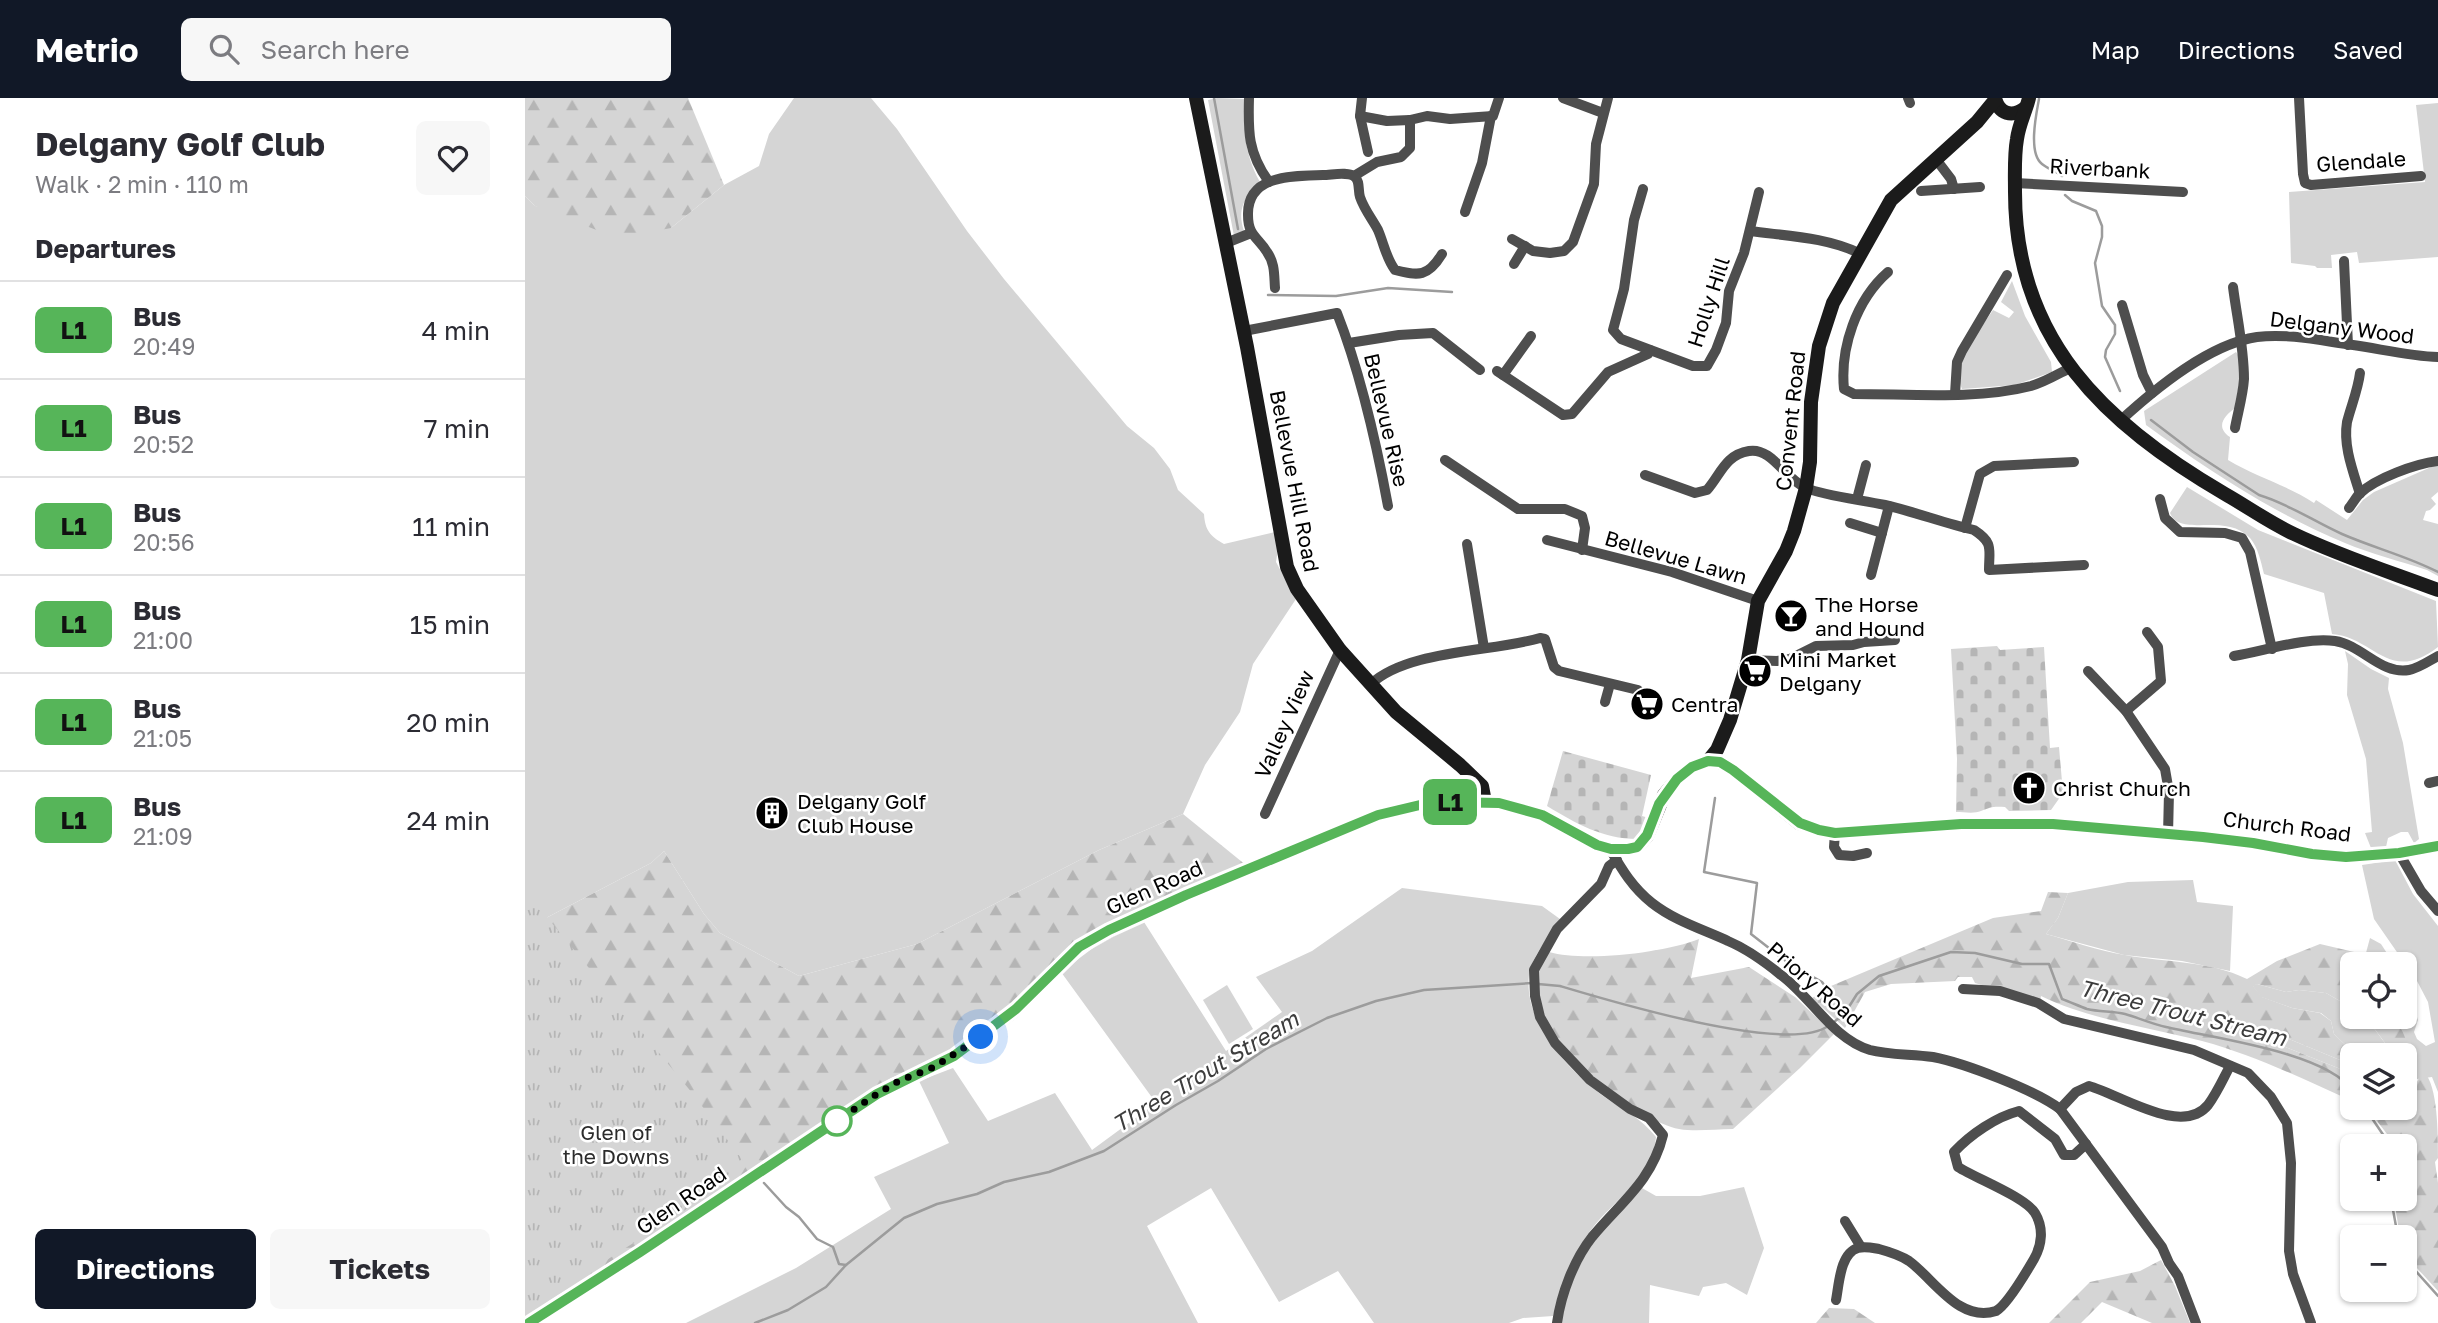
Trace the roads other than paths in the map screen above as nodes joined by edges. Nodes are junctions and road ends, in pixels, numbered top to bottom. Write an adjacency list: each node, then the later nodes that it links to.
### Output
1 (1196, 98): 31 (street, Bellevue Hill Road)
2 (1249, 98): 19 (street)
3 (1362, 98): 11 (street)
4 (1499, 98): 12 (street)
5 (1563, 98): 10 (street)
6 (1608, 98): 10 (street)
7 (2299, 98): 18 (street, Glendale)
8 (2027, 103): 9 (street); 14 (street)
9 (2001, 106): 14 (street); 16 (street, Convent Road)
10 (1604, 113): 32 (street)
11 (1360, 116): 13 (street); 15 (street)
12 (1491, 116): 13 (street); 27 (street)
13 (1410, 120): 17 (street)
14 (2017, 139): 20 (street)
15 (1368, 152)
16 (1935, 158): 23 (street); 34 (street, Convent Road)
17 (1354, 176): 19 (street); 33 (street)
18 (2421, 176)
19 (1269, 181): 29 (street)
20 (2015, 183): 26 (street, Riverbank); 49 (street)
21 (1980, 187): 23 (street)
22 (1643, 189): 47 (street, Holly Hill)
23 (1954, 189): 24 (street)
24 (1921, 191)
25 (1759, 192): 28 (street, Holly Hill)
26 (2183, 192)
27 (1465, 212)
28 (1750, 231): 34 (street); 47 (street, Holly Hill)
29 (1251, 233): 31 (street); 40 (street)
30 (1512, 239): 32 (street)
31 (1226, 243): 42 (street, Bellevue Hill Road)
32 (1525, 246): 36 (street)
33 (1442, 254)
34 (1861, 254): 61 (street, Convent Road)
35 (2344, 261): 46 (street)
36 (1514, 264)
37 (1888, 272): 53 (street)
38 (2007, 275): 53 (street)
39 (2233, 287): 44 (street)
40 (1275, 288)
41 (2122, 304): 52 (street)
42 (1244, 331): 45 (street, Bellevue Rise); 82 (street, Bellevue Hill Road)
43 (1531, 336): 47 (street)
44 (2242, 340): 46 (street, Delgany Wood); 52 (street, Delgany Wood); 55 (street)
45 (1349, 343): 50 (street, Bellevue Rise); 65 (street, Bellevue Rise)
46 (2348, 345): 48 (street, Delgany Wood)
47 (1650, 350)
48 (2438, 357)
49 (2070, 368): 53 (street); 54 (street)
50 (1480, 370)
51 (2361, 373): 62 (street)
52 (2152, 393): 54 (street, Delgany Wood)
53 (1955, 394)
54 (2121, 420): 76 (street)
55 (2235, 428)
56 (1445, 460): 73 (street, Bellevue Lawn)
57 (2438, 461): 62 (street)
58 (2074, 462): 69 (street)
59 (1866, 465): 63 (street)
60 (1645, 475): 61 (street)
61 (1806, 488): 63 (street); 77 (street, Convent Road)
62 (2360, 494): 67 (street)
63 (1857, 499): 66 (street)
64 (2160, 499): 81 (street)
65 (1388, 506)
66 (1889, 506): 69 (street); 70 (street)
67 (2349, 508)
68 (1850, 523): 70 (street)
69 (1965, 528): 74 (street)
70 (1882, 533): 75 (street)
71 (1547, 540): 73 (street, Bellevue Lawn)
72 (1467, 544): 80 (street)
73 (1582, 550): 77 (street, Bellevue Lawn)
74 (2084, 565)
75 (1871, 575)
76 (2438, 590)
77 (1758, 601): 85 (street, Convent Road)
78 (2147, 632): 91 (street)
79 (1895, 640): 85 (street)
80 (1484, 648): 87 (street); 88 (street)
81 (2272, 649): 83 (street); 84 (street)
82 (1340, 650): 87 (street, Bellevue Hill Road); 94 (street, Valley View)
83 (2234, 656)
84 (2438, 656)
85 (1748, 660): 92 (street, Convent Road)
86 (2088, 671): 91 (street)
87 (1371, 684): 93 (street, Bellevue Hill Road)
88 (1610, 684): 89 (street); 90 (street)
89 (1638, 691)
90 (1605, 702)
91 (2126, 711): 96 (street)
92 (1708, 761): 95 (street, Church Road); 100 (street)
93 (1485, 802): 100 (street, Glen Road); 109 (street, Glen Road)
94 (1265, 814)
95 (1835, 833): 96 (street, Church Road); 98 (street)
96 (2168, 835): 99 (street, Church Road)
97 (2438, 846): 99 (street, Church Road)
98 (1867, 853)
99 (2399, 853): 101 (street)
100 (1614, 855): 104 (street, Priory Road); 110 (street)
101 (2438, 912)
102 (1963, 989): 103 (street)
103 (2230, 1066): 104 (street); 112 (street)
104 (2060, 1109): 105 (street, Priory Road)
105 (2086, 1144): 107 (street); 111 (street, Priory Road)
106 (1845, 1221): 107 (street)
107 (1861, 1247): 108 (street)
108 (1836, 1300)
109 (529, 1323)
110 (1557, 1323)
111 (2196, 1323)
112 (2311, 1323)

